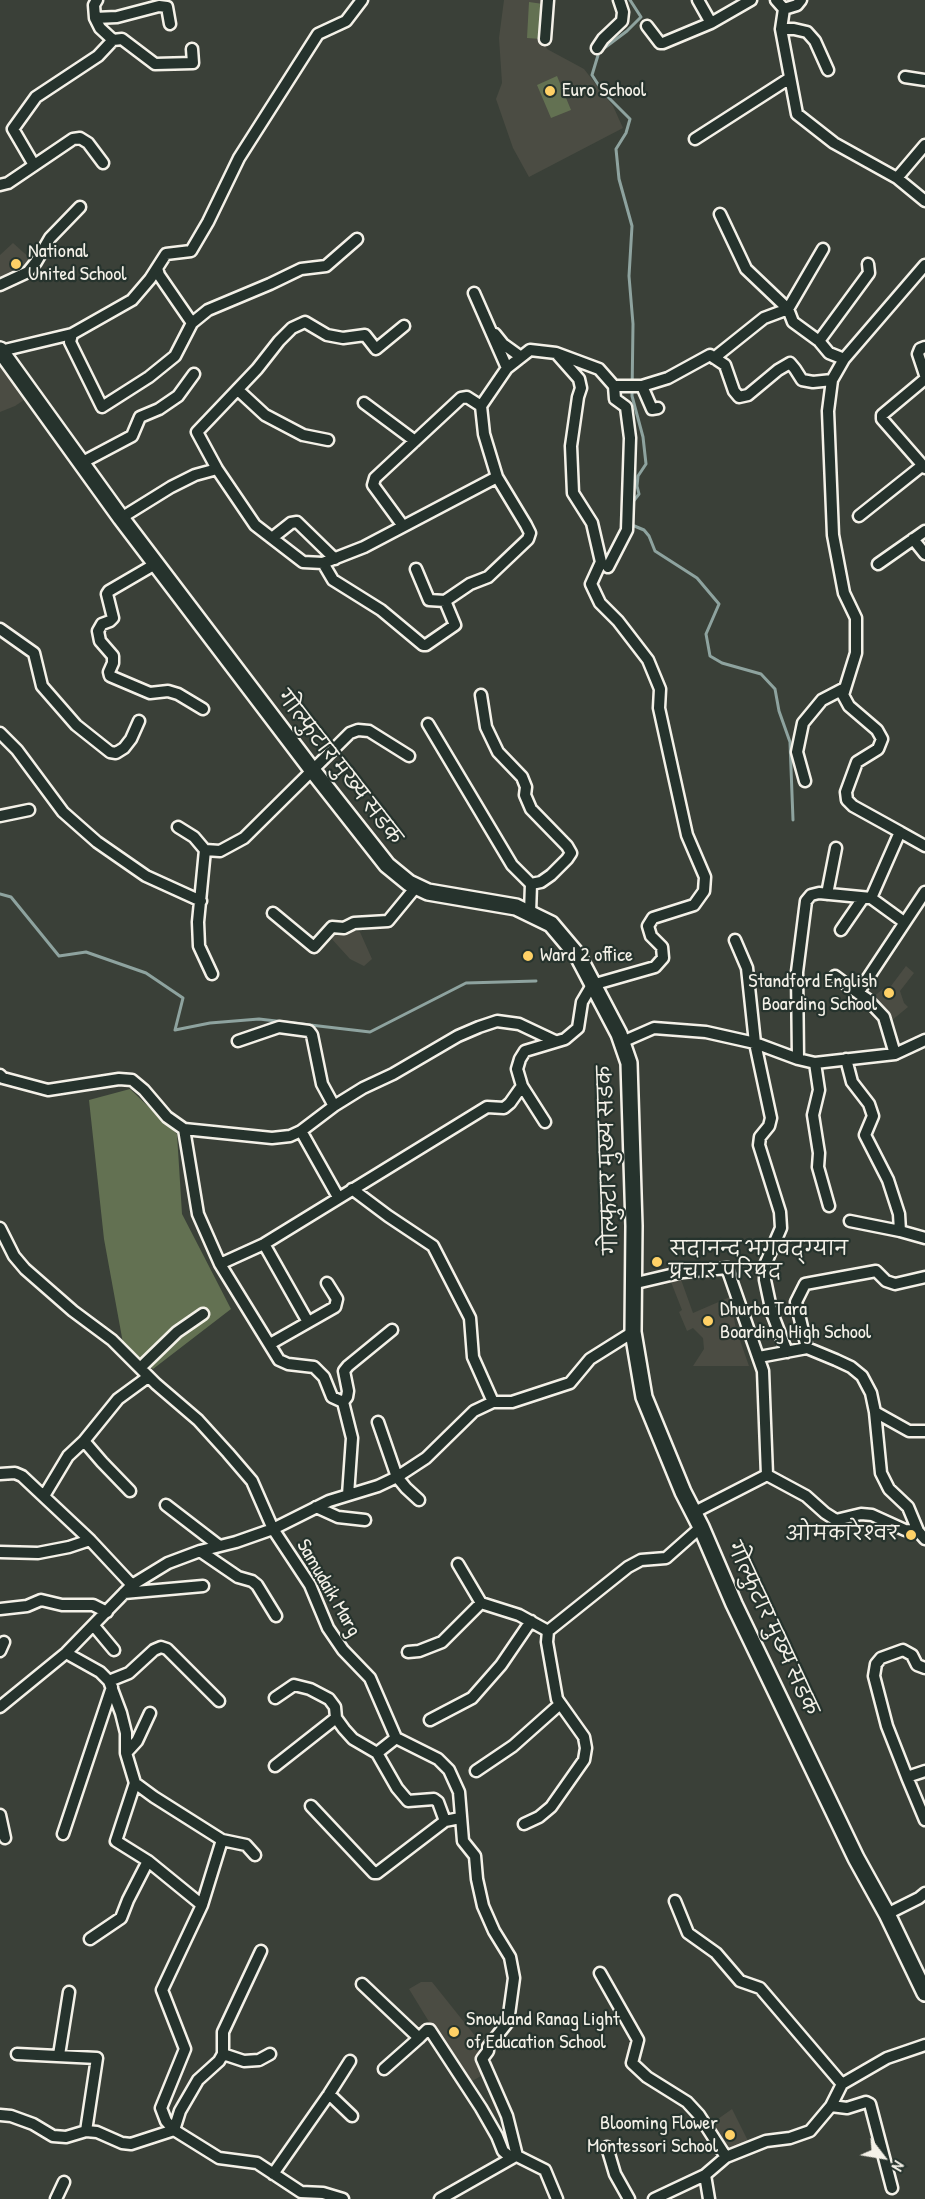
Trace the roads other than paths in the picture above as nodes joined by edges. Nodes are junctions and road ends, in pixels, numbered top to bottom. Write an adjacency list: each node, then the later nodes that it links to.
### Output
1 (97, 0): 10 (street)
2 (362, 0): 36 (street)
3 (548, 0): 15 (street)
4 (619, 0): 17 (street)
5 (698, 0): 11 (street)
6 (751, 0): 11 (street)
7 (776, 0): 9 (street)
8 (801, 0): 9 (street)
9 (784, 9): 14 (street)
10 (95, 18): 12 (street); 16 (street)
11 (711, 23): 13 (street)
12 (170, 24)
13 (647, 26)
14 (782, 29): 19 (street); 21 (street)
15 (545, 39)
16 (113, 40): 18 (street); 26 (street)
17 (597, 48)
18 (192, 49)
19 (828, 70)
20 (905, 77): 22 (street)
21 (790, 78): 23 (street); 27 (street)
22 (925, 80)
23 (695, 139)
24 (925, 144): 27 (street)
25 (103, 163): 26 (street)
26 (34, 165): 28 (street)
27 (897, 178): 29 (street)
28 (0, 185)
29 (925, 201)
30 (80, 207): 37 (street)
31 (720, 214): 39 (street)
32 (357, 238): 40 (street)
33 (823, 249): 39 (street)
34 (868, 264): 44 (street)
35 (925, 265): 50 (street)
36 (157, 268): 40 (street); 43 (street)
37 (0, 285)
38 (474, 293): 42 (street)
39 (788, 309): 44 (street); 49 (street)
40 (192, 323): 43 (street)
41 (404, 326): 57 (street)
42 (490, 330): 48 (street); 51 (street)
43 (72, 334): 46 (street)
44 (819, 341): 50 (street)
45 (925, 347): 53 (street)
46 (0, 350): 63 (main road, गोल्फुटार मुख्य सडक)
47 (556, 353): 48 (street); 55 (street); 111 (street)
48 (521, 357): 51 (street)
49 (714, 358): 54 (street); 56 (street)
50 (844, 359): 54 (street)
51 (507, 368): 59 (street)
52 (194, 374): 63 (street)
53 (925, 377): 64 (street)
54 (832, 380): 82 (street)
55 (620, 386): 56 (street); 78 (street)
56 (640, 386): 60 (street)
57 (238, 390): 61 (street); 65 (street)
58 (364, 403): 62 (street)
59 (481, 406): 62 (street); 66 (street)
60 (658, 408)
61 (328, 440)
62 (415, 441): 69 (street)
63 (81, 463): 68 (main road, गोल्फुटार मुख्य सडक)
64 (924, 466): 67 (street)
65 (217, 469): 68 (street); 71 (street)
66 (497, 477): 69 (street); 80 (street)
67 (859, 516)
68 (122, 518): 75 (main road, गोल्फुटार मुख्य सडक)
69 (403, 526): 74 (street)
70 (925, 531): 72 (street)
71 (272, 538): 74 (street); 76 (street)
72 (913, 539): 73 (street); 77 (street)
73 (925, 554)
74 (335, 559): 76 (street)
75 (157, 563): 84 (street); 89 (main road, गोल्फुटार मुख्य सडक)
76 (323, 563): 80 (street)
77 (878, 564)
78 (608, 567)
79 (416, 569): 80 (street)
80 (446, 601)
81 (0, 629): 85 (street)
82 (845, 688): 90 (street); 94 (street)
83 (481, 695): 98 (street)
84 (203, 709)
85 (139, 721)
86 (428, 724): 98 (street)
87 (0, 733): 103 (street)
88 (409, 756): 89 (street)
89 (313, 771): 97 (street); 99 (main road, गोल्फुटार मुख्य सडक)
90 (805, 781)
91 (29, 810): 92 (street)
92 (0, 816)
93 (178, 827): 97 (street)
94 (900, 832): 95 (street); 102 (street)
95 (925, 846)
96 (836, 848): 101 (street)
97 (205, 850): 103 (street)
98 (531, 884): 105 (street)
99 (416, 887): 104 (street); 105 (main road, गोल्फुटार मुख्य सडक)
100 (925, 892): 106 (street)
101 (827, 894): 102 (street); 119 (street)
102 (867, 898): 106 (street); 107 (street)
103 (201, 901): 109 (street)
104 (273, 913)
105 (530, 913): 111 (main road, गोल्फुटार मुख्य सडक)
106 (904, 921): 112 (street)
107 (841, 930)
108 (735, 940): 117 (street)
109 (212, 974)
110 (835, 976): 112 (street)
111 (592, 985): 115 (street); 116 (main road, गोल्फुटार मुख्य सडक)
112 (858, 993): 118 (street)
113 (925, 1040): 118 (street)
114 (238, 1041): 124 (street)
115 (555, 1041): 123 (street); 124 (street)
116 (622, 1042): 117 (street); 140 (main road, गोल्फुटार मुख्य सडक)
117 (755, 1043): 119 (street); 147 (street)
118 (895, 1054): 120 (street)
119 (798, 1059): 121 (street)
120 (846, 1059): 121 (street); 133 (street)
121 (814, 1062): 130 (street)
122 (0, 1075): 126 (street)
123 (522, 1086): 125 (street); 128 (street)
124 (334, 1106): 127 (street)
125 (545, 1122)
126 (184, 1129): 127 (street); 137 (street)
127 (301, 1131): 129 (street)
128 (352, 1189): 129 (street); 151 (street)
129 (338, 1197): 136 (street)
130 (829, 1206)
131 (850, 1221): 133 (street)
132 (0, 1228): 135 (street, Samudaik Marg)
133 (900, 1231): 134 (street)
134 (925, 1238)
135 (4, 1244): 149 (street, Samudaik Marg)
136 (264, 1244): 137 (street); 142 (street)
137 (220, 1264): 145 (street)
138 (925, 1277): 146 (street)
139 (327, 1283): 142 (street)
140 (633, 1284): 144 (main road, गोल्फुटार मुख्य सडक); 148 (street)
141 (203, 1314): 149 (street)
142 (308, 1322): 145 (street)
143 (392, 1330): 150 (street)
144 (633, 1332): 151 (street); 165 (main road, गोल्फुटार मुख्य सडक)
145 (270, 1344): 150 (street)
146 (807, 1348): 147 (street); 152 (street)
147 (787, 1352): 148 (street)
148 (759, 1357): 157 (street)
149 (144, 1372): 155 (street); 168 (street, Samudaik Marg)
150 (343, 1402): 160 (street)
151 (493, 1402): 158 (street)
152 (875, 1412): 154 (street); 169 (street)
153 (378, 1422): 158 (street)
154 (925, 1431)
155 (84, 1441): 159 (street); 161 (street)
156 (0, 1474): 161 (street)
157 (767, 1475): 165 (street); 169 (street)
158 (397, 1477): 160 (street); 162 (street)
159 (130, 1491)
160 (348, 1495): 164 (street)
161 (44, 1496): 170 (street)
162 (419, 1500)
163 (166, 1505): 171 (street)
164 (316, 1507): 166 (street); 168 (street)
165 (693, 1513): 167 (main road, गोल्फुटार मुख्य सडक)
166 (365, 1520)
167 (701, 1527): 183 (street); 218 (main road, गोल्फुटार मुख्य सडक)
168 (273, 1529): 171 (street); 196 (street, Samudaik Marg)
169 (921, 1535)
170 (90, 1540): 173 (street); 176 (street)
171 (218, 1545): 172 (street)
172 (200, 1551): 176 (street); 180 (street)
173 (0, 1552)
174 (458, 1564): 177 (street)
175 (202, 1586): 176 (street)
176 (128, 1589): 179 (street)
177 (481, 1603): 181 (street); 185 (street)
178 (0, 1609): 179 (street)
179 (108, 1612): 182 (street)
180 (276, 1616)
181 (531, 1621): 183 (street); 195 (street)
182 (94, 1626): 184 (street); 186 (street)
183 (548, 1631): 191 (street)
184 (114, 1650)
185 (408, 1652)
186 (66, 1653): 188 (street); 192 (street)
187 (925, 1668): 202 (street)
188 (111, 1684): 190 (street); 197 (street); 210 (street)
189 (276, 1698): 194 (street)
190 (219, 1701)
191 (560, 1705): 200 (street); 209 (street)
192 (0, 1707)
193 (150, 1713): 197 (street)
194 (336, 1718): 198 (street); 199 (street)
195 (430, 1720)
196 (396, 1738): 198 (street); 206 (street)
197 (126, 1753): 203 (street)
198 (377, 1754): 208 (street)
199 (274, 1766)
200 (476, 1771)
201 (925, 1771): 202 (street)
202 (907, 1777): 207 (street)
203 (135, 1783): 212 (street); 214 (street)
204 (311, 1806): 208 (street)
205 (0, 1815): 211 (street)
206 (460, 1818): 208 (street); 241 (street)
207 (925, 1820)
208 (445, 1821)
209 (524, 1824)
210 (63, 1834)
211 (4, 1838)
212 (222, 1840): 213 (street); 217 (street)
213 (255, 1856)
214 (148, 1861): 217 (street); 219 (street)
215 (925, 1893): 218 (street)
216 (675, 1901): 233 (street)
217 (202, 1905): 238 (street)
218 (887, 1914): 224 (main road, गोल्फुटार मुख्य सडक)
219 (90, 1939)
220 (261, 1951): 228 (street)
221 (600, 1973): 242 (street)
222 (362, 1984): 225 (street)
223 (69, 1992): 230 (street)
224 (925, 1993)
225 (419, 2038): 232 (street); 241 (street)
226 (925, 2045): 233 (street)
227 (16, 2054): 230 (street)
228 (223, 2054): 229 (street); 238 (street)
229 (270, 2054)
230 (58, 2055): 239 (street)
231 (350, 2061): 234 (street)
232 (384, 2068)
233 (842, 2084): 235 (street)
234 (329, 2094): 237 (street); 243 (street)
235 (831, 2106): 242 (street); 246 (street)
236 (0, 2115): 239 (street)
237 (352, 2116)
238 (174, 2130): 239 (street); 243 (street)
239 (86, 2131)
240 (607, 2147): 253 (street)
241 (514, 2157): 251 (street); 252 (street)
242 (726, 2157): 244 (street)
243 (273, 2174): 247 (street)
244 (705, 2175): 254 (street); 255 (street)
245 (64, 2181): 249 (street)
246 (892, 2188)
247 (303, 2196): 248 (street)
248 (320, 2196): 250 (street)
249 (56, 2199)
250 (344, 2199)
251 (440, 2199)
252 (557, 2199)
253 (629, 2199)
254 (654, 2199)
255 (709, 2199)

